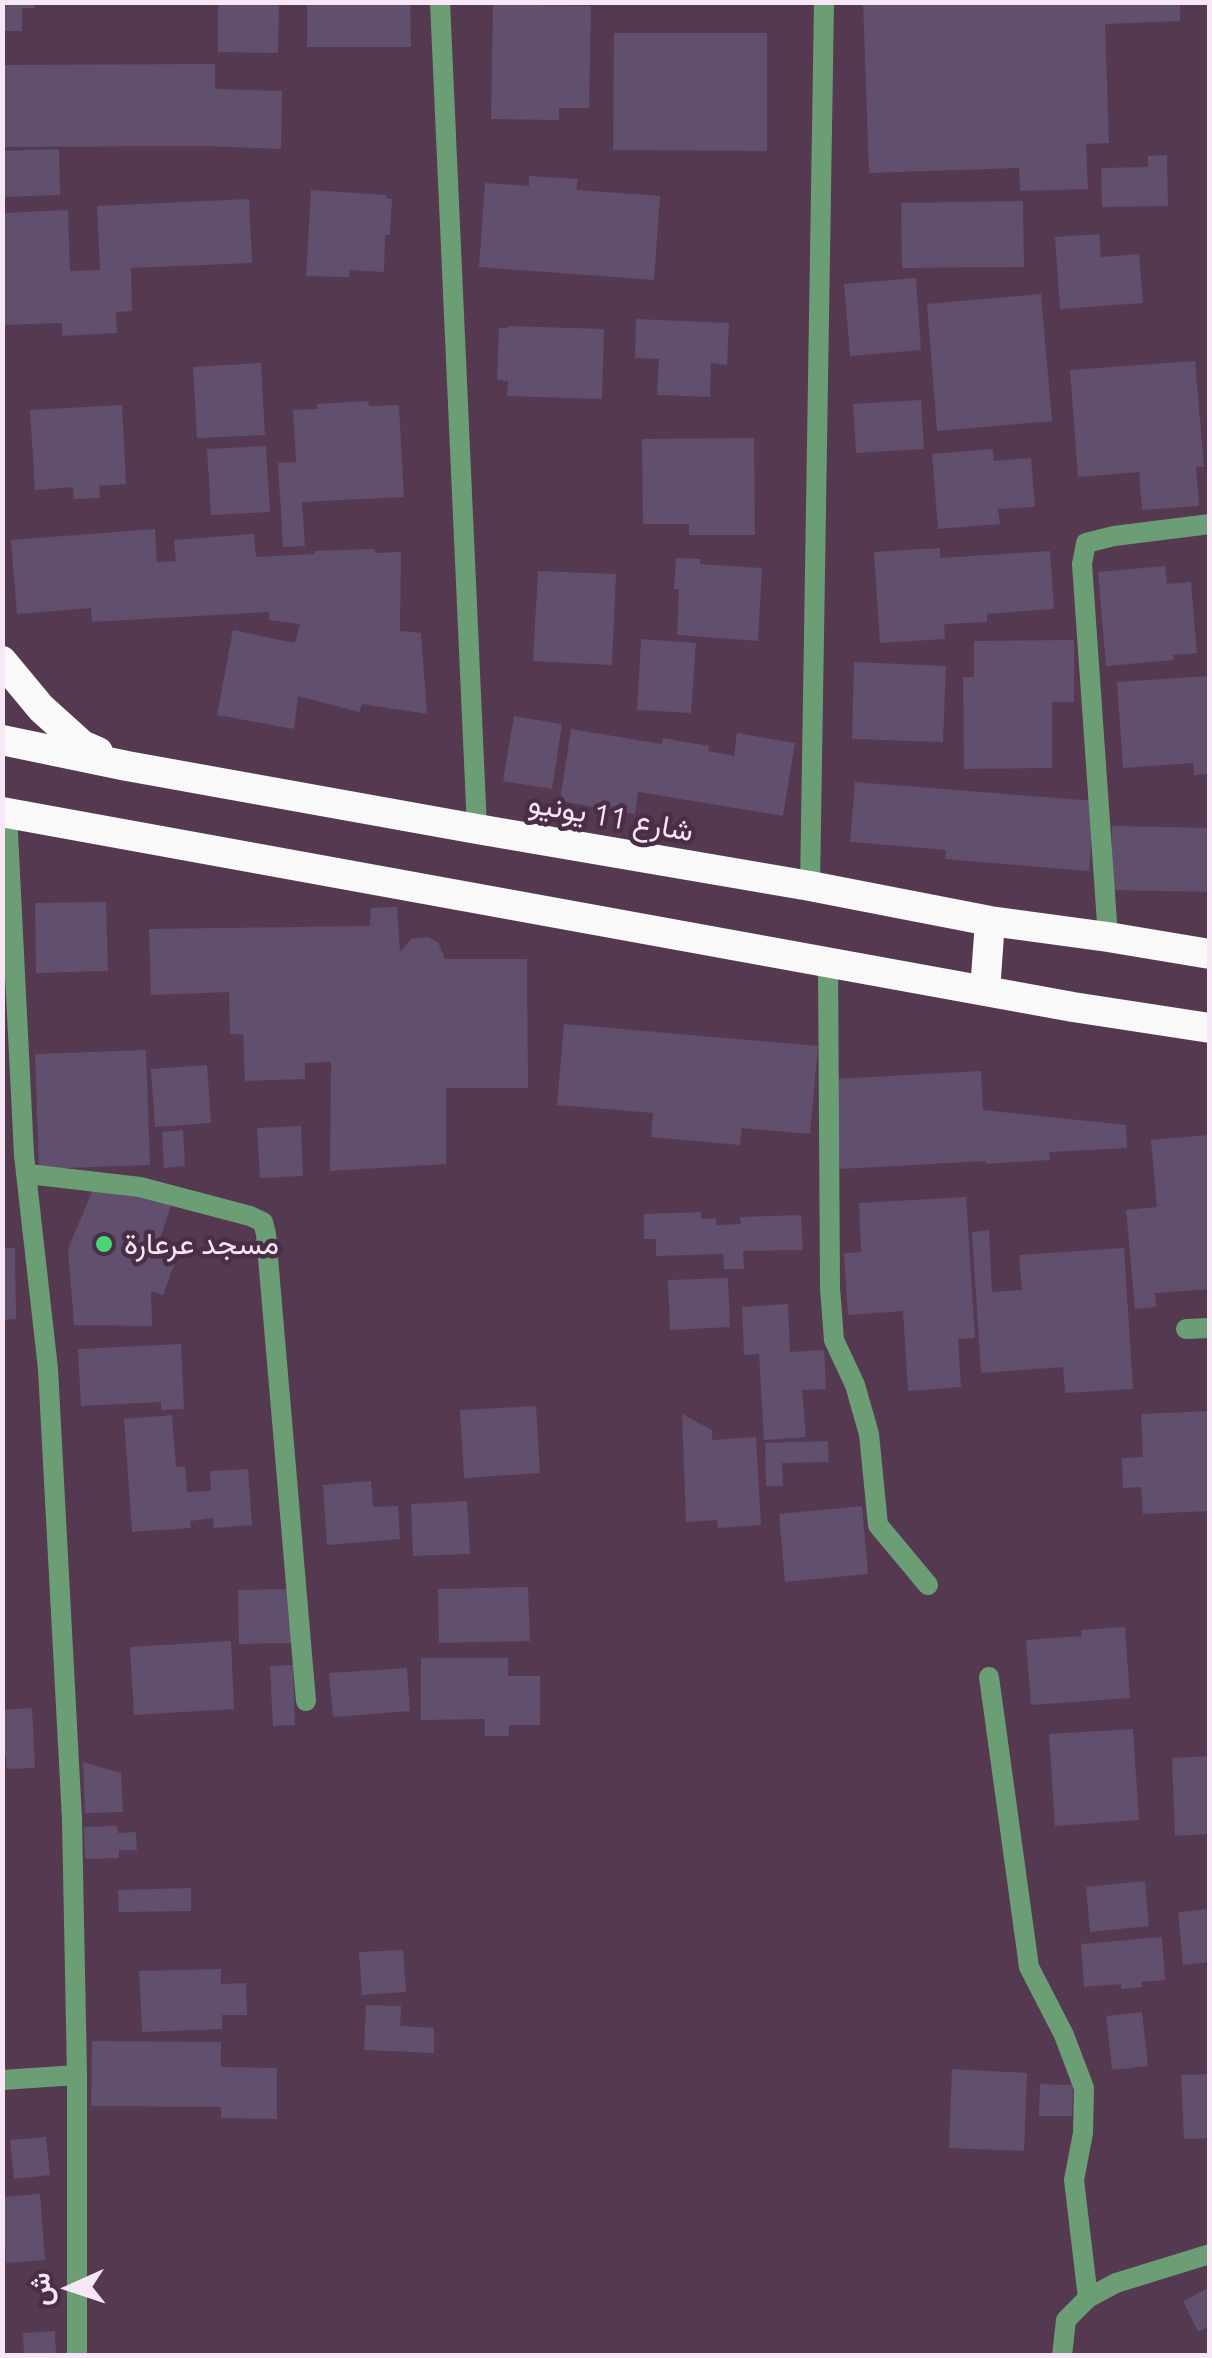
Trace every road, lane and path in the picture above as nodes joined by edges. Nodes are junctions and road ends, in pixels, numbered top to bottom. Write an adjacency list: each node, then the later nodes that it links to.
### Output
1 (440, 2): 8 (street)
2 (824, 2): 9 (street)
3 (1210, 524): 11 (street)
4 (2, 661): 6 (highway)
5 (2, 740): 6 (highway, شارع 11 يونيو)
6 (128, 766): 8 (highway, شارع 11 يونيو)
7 (5, 812): 13 (highway); 16 (street)
8 (477, 829): 9 (highway, شارع 11 يونيو)
9 (810, 886): 10 (highway, شارع 11 يونيو)
10 (990, 920): 11 (highway, شارع 11 يونيو); 14 (highway)
11 (1108, 936): 12 (highway, شارع 11 يونيو)
12 (1210, 954)
13 (828, 962): 14 (highway); 19 (street)
14 (985, 991): 15 (highway)
15 (1210, 1028)
16 (18, 1162): 21 (street); 22 (street)
17 (1210, 1328): 18 (street)
18 (1186, 1329)
19 (928, 1586)
20 (990, 1677): 25 (street)
21 (306, 1702)
22 (77, 2075): 23 (street); 26 (street)
23 (2, 2080)
24 (1210, 2254): 25 (street)
25 (1088, 2298): 27 (street)
26 (77, 2356)
27 (1062, 2356)

